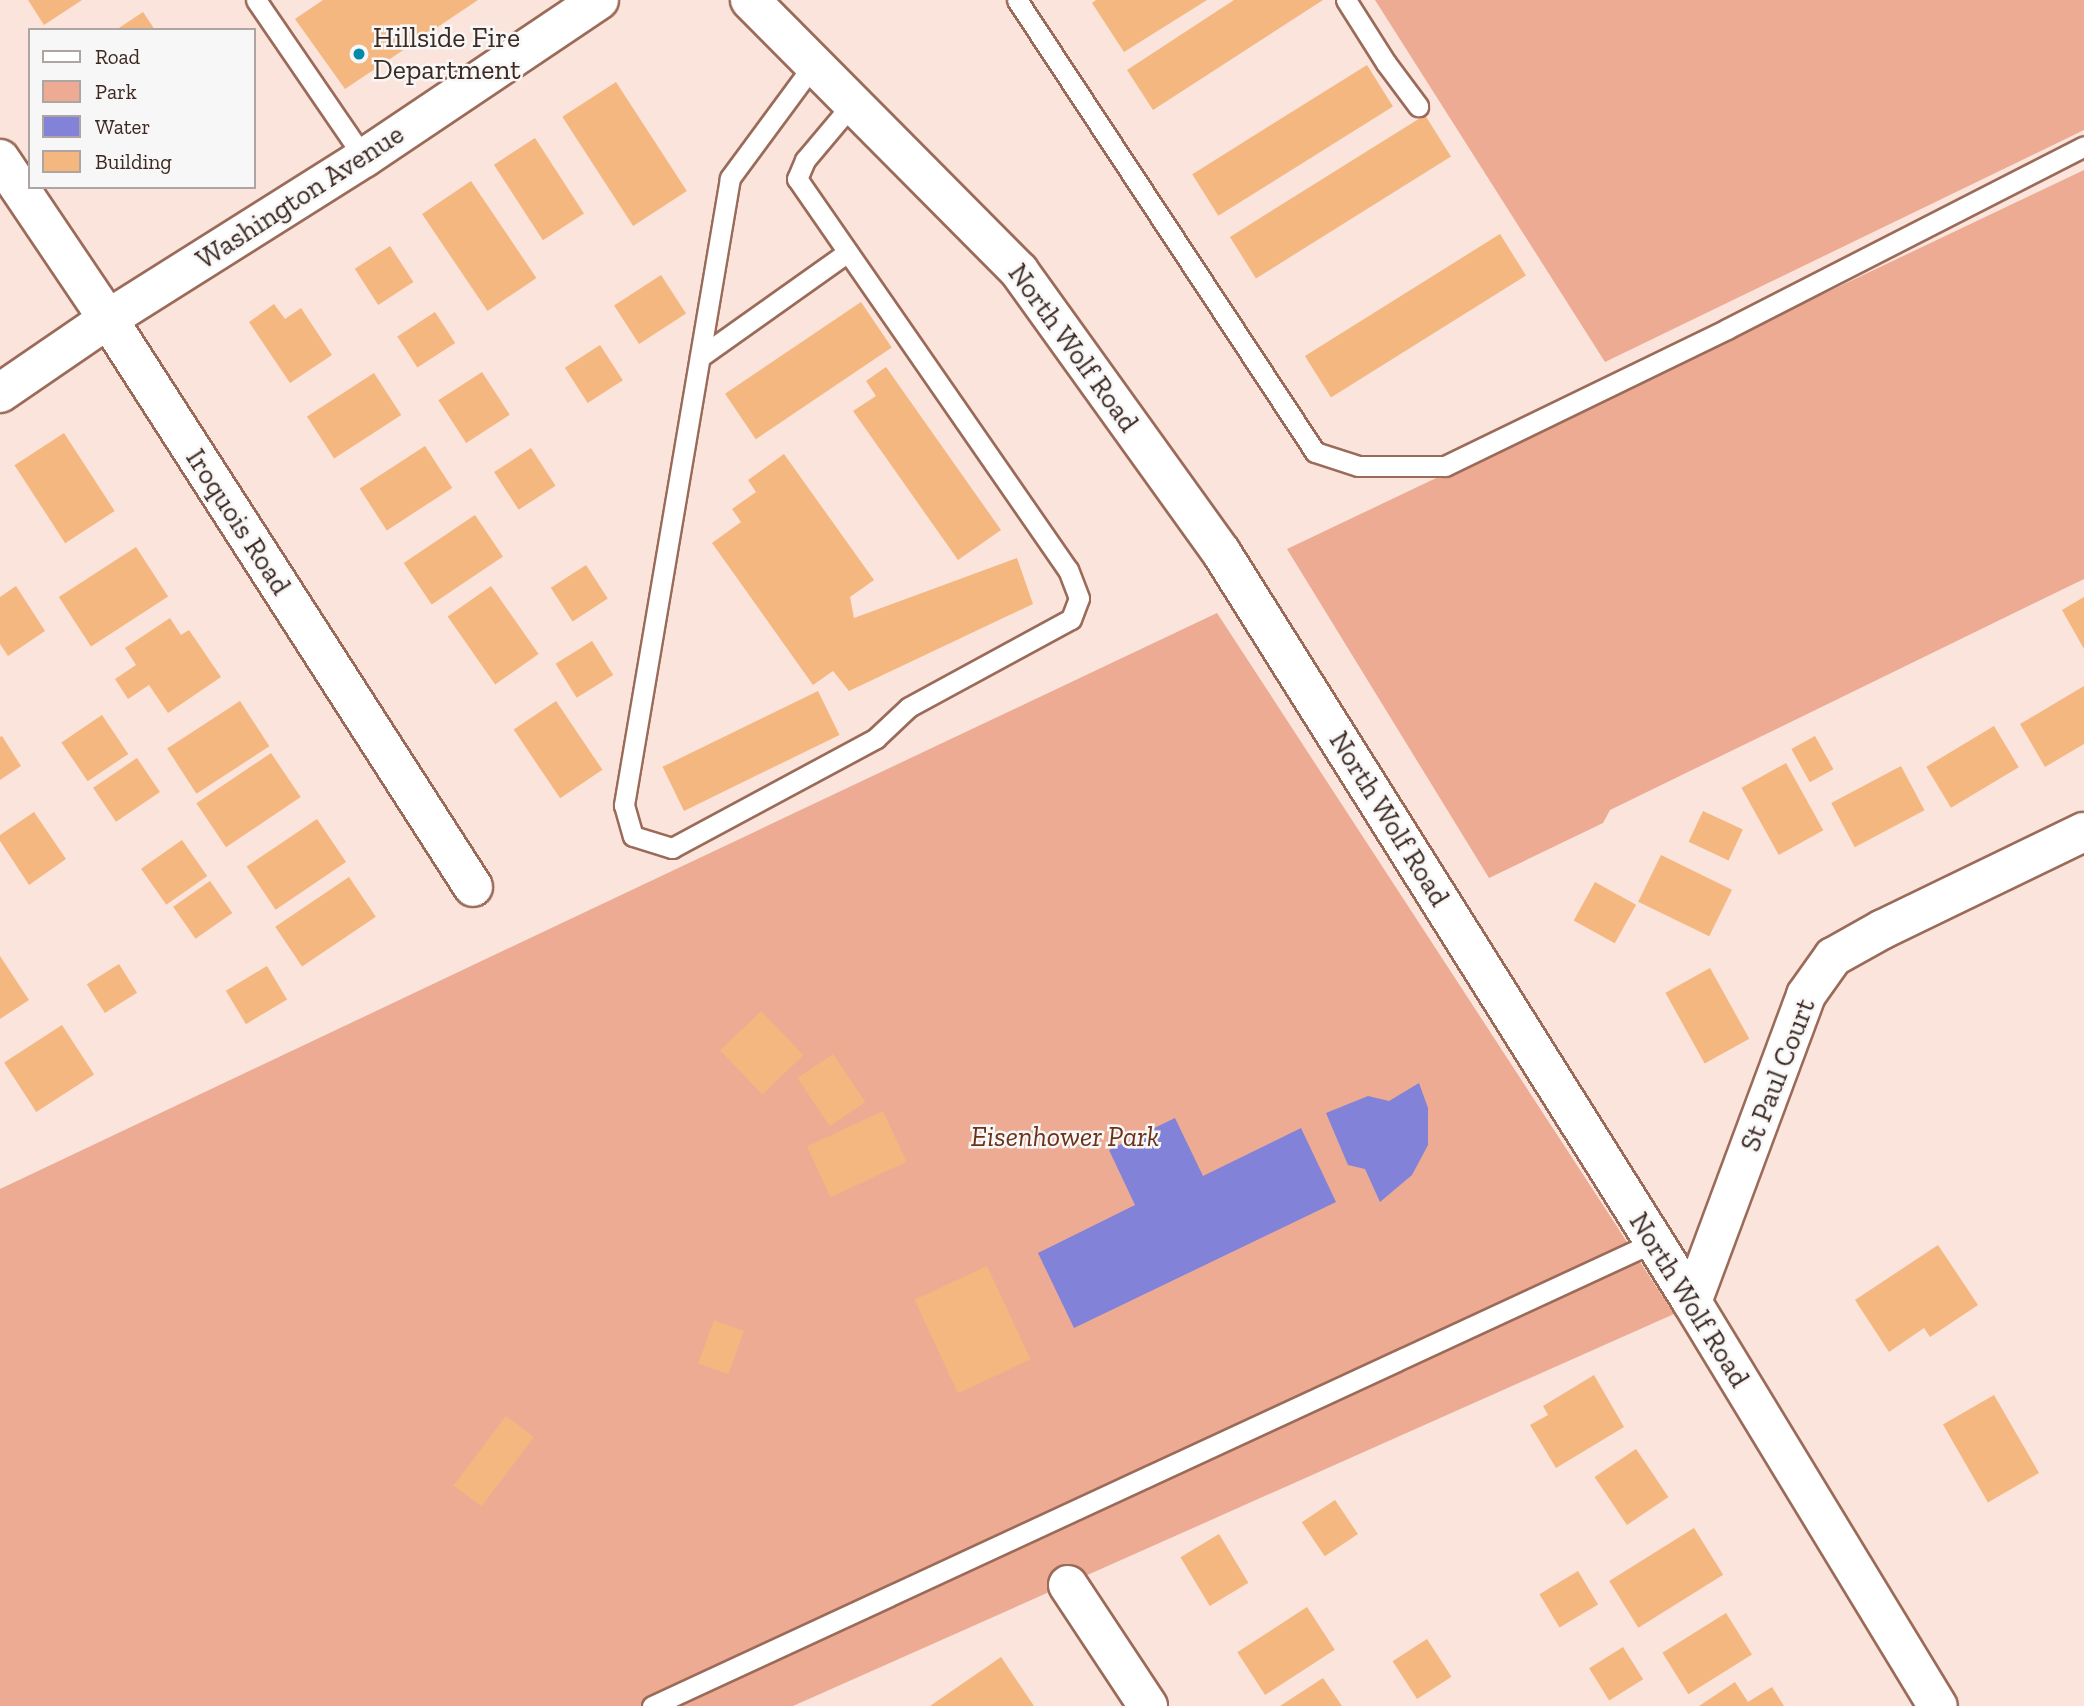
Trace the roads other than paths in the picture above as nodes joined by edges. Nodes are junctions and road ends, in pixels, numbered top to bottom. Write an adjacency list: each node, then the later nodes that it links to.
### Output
1 (256, 0): 10 (lane)
2 (599, 0): 10 (street, Washington Avenue)
3 (750, 0): 6 (street, North Wolf Road)
4 (1017, 0): 9 (lane)
5 (1346, 0): 8 (lane)
6 (814, 64): 7 (street, North Wolf Road); 14 (lane)
7 (853, 103): 12 (lane); 18 (street, North Wolf Road)
8 (1418, 106)
9 (2084, 146)
10 (364, 158): 13 (street, Washington Avenue)
11 (0, 159): 13 (street, Iroquois Road)
12 (848, 251): 14 (lane); 14 (lane)
13 (108, 319): 15 (street, Washington Avenue); 17 (street, Iroquois Road)
14 (700, 356)
15 (0, 393)
16 (2084, 832): 19 (street, St Paul Court)
17 (473, 887)
18 (1654, 1242): 19 (street, North Wolf Road); 21 (lane)
19 (1692, 1302): 23 (street, North Wolf Road)
20 (1068, 1585): 22 (street)
21 (652, 1706)
22 (1148, 1706)
23 (1938, 1706)

